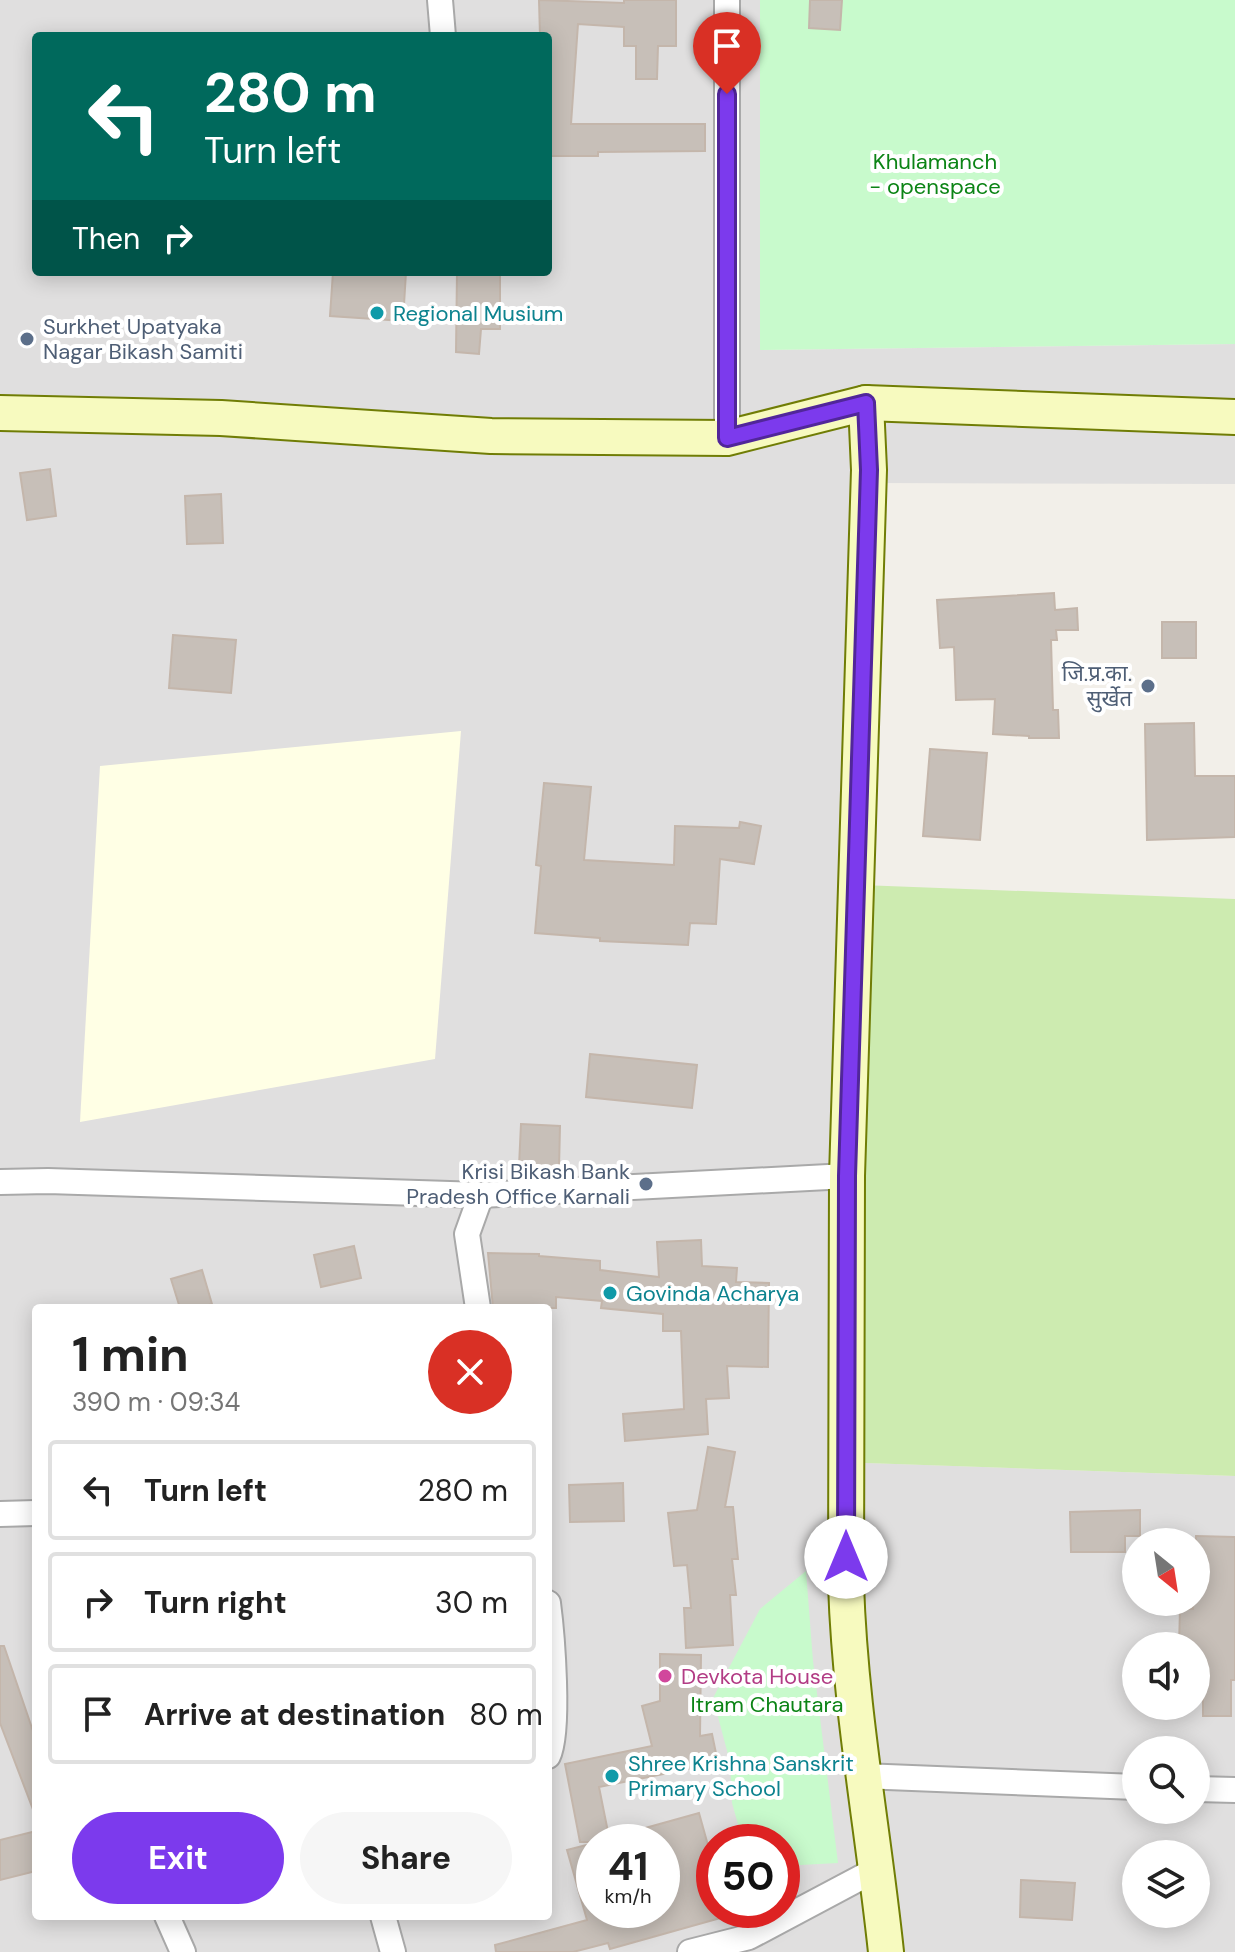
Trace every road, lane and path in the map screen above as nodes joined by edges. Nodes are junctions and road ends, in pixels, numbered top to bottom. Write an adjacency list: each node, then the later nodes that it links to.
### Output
1 (440, 0): 3 (street)
2 (727, 0): 7 (street)
3 (443, 32)
4 (866, 403): 6 (main road); 7 (main road); 8 (main road)
5 (0, 413): 7 (main road)
6 (1235, 417)
7 (727, 438)
8 (847, 1176): 10 (street); 16 (main road)
9 (0, 1182): 10 (street)
10 (481, 1195): 11 (street)
11 (477, 1304)
12 (32, 1513): 13 (street)
13 (0, 1514)
14 (552, 1680): 15 (street)
15 (552, 1748)
16 (862, 1776): 17 (street); 20 (main road)
17 (1122, 1786)
18 (1210, 1789): 19 (street)
19 (1235, 1790)
20 (877, 1869): 25 (street); 26 (main road)
21 (169, 1920): 23 (street)
22 (384, 1920): 24 (street)
23 (183, 1952)
24 (393, 1952)
25 (690, 1952)
26 (886, 1952)

